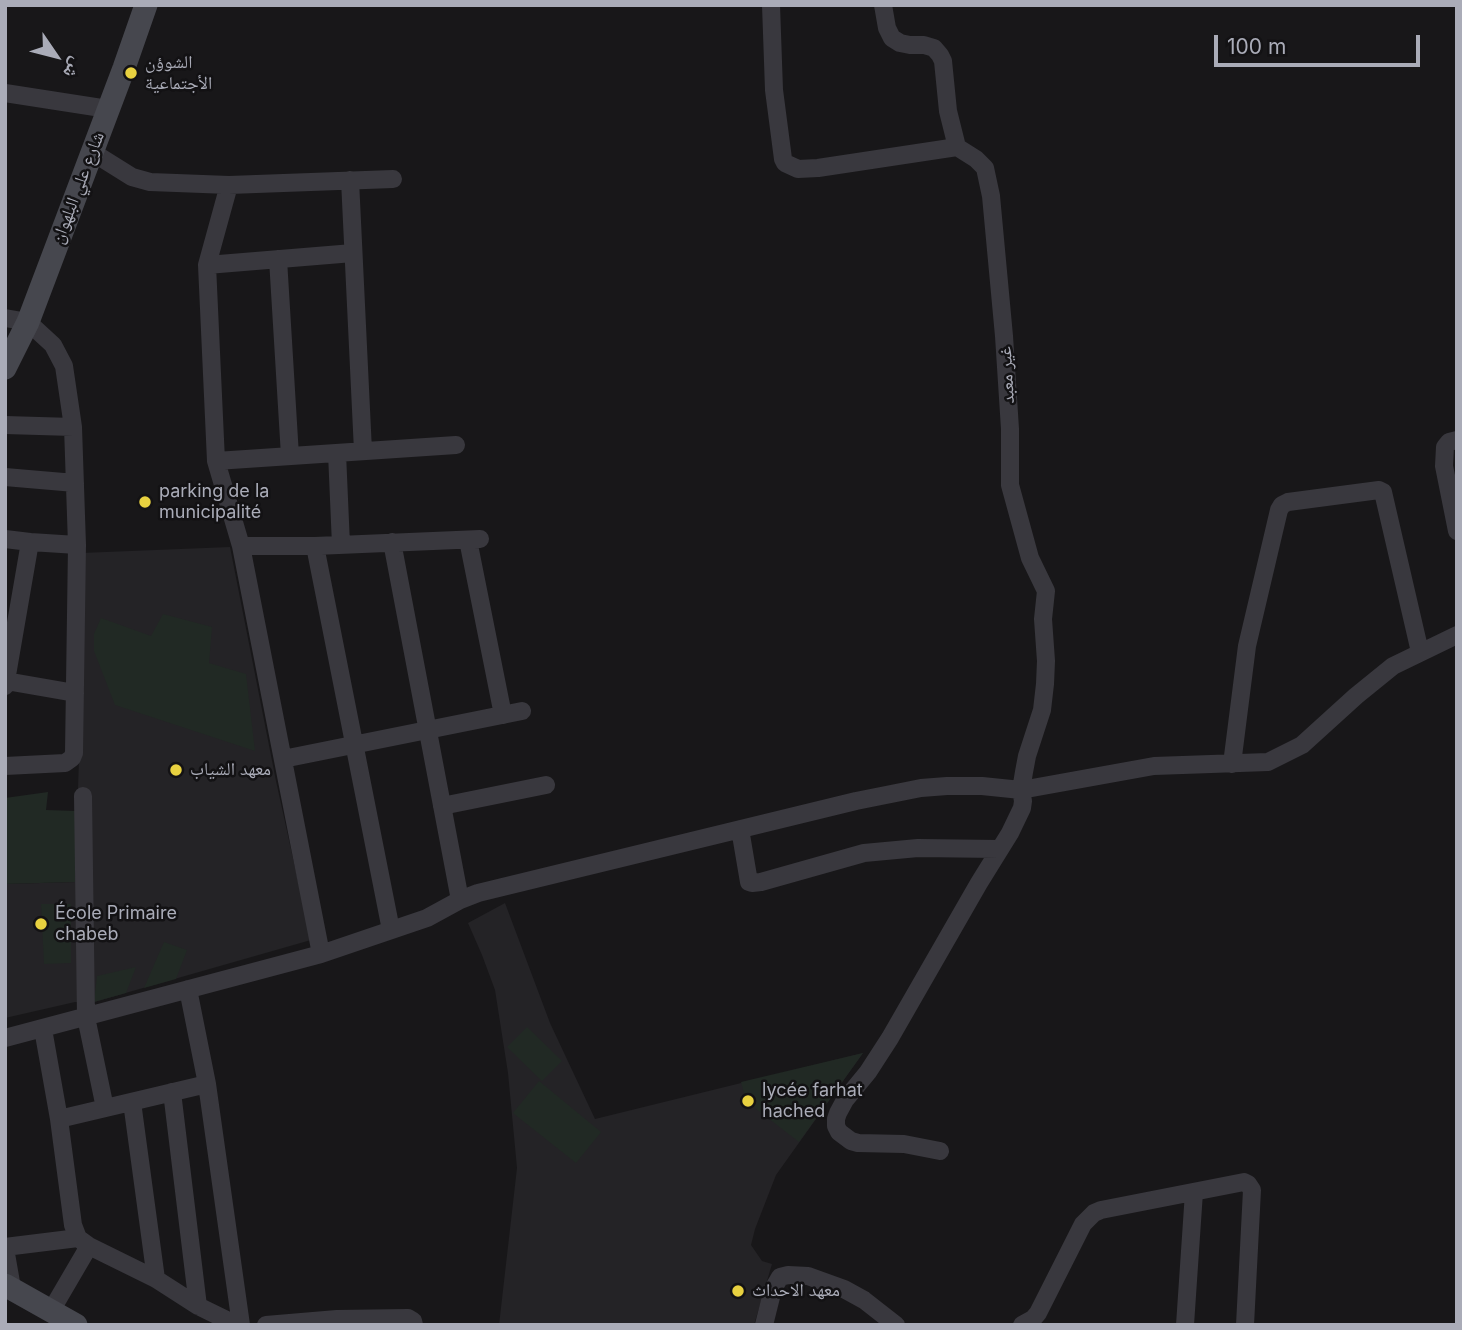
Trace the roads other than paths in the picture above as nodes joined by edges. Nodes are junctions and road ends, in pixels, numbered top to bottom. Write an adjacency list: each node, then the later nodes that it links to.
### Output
1 (146, 5): 5 (street, شارع علي البلهوان)
2 (771, 5): 6 (street)
3 (883, 5): 6 (street)
4 (5, 93): 5 (street)
5 (108, 109): 7 (street, شارع علي البلهوان)
6 (957, 147): 46 (street, غير معبد)
7 (92, 152): 10 (street); 14 (street, شارع علي البلهوان)
8 (393, 179): 9 (street)
9 (350, 180): 10 (street); 11 (street)
10 (229, 185): 13 (street)
11 (353, 253): 12 (street); 20 (street)
12 (278, 259): 13 (street); 22 (street)
13 (207, 265): 23 (street)
14 (16, 320): 15 (street, شارع علي البلهوان); 17 (street)
15 (5, 368)
16 (5, 425): 17 (street)
17 (73, 427): 25 (street)
18 (1457, 440): 26 (street)
19 (456, 445): 20 (street)
20 (363, 451): 21 (street)
21 (337, 453): 22 (street); 31 (street)
22 (290, 456): 23 (street)
23 (216, 461): 33 (street)
24 (5, 477): 25 (street)
25 (75, 483): 30 (street)
26 (1457, 531)
27 (5, 539): 28 (street)
28 (30, 542): 30 (street); 36 (street)
29 (392, 542): 31 (street); 39 (street); 40 (street)
30 (77, 545): 37 (street)
31 (341, 545): 32 (street)
32 (315, 546): 33 (street); 41 (street)
33 (241, 547): 42 (street)
34 (1457, 635): 35 (street)
35 (1420, 652): 43 (street); 43 (street)
36 (5, 683): 37 (street)
37 (75, 693): 44 (street)
38 (522, 711): 39 (street)
39 (503, 715): 40 (street)
40 (428, 730): 41 (street); 48 (street)
41 (354, 744): 42 (street); 52 (street)
42 (283, 759): 53 (street)
43 (1233, 764): 46 (street)
44 (5, 766)
45 (546, 785): 48 (street)
46 (1021, 790): 49 (street); 50 (street, غير معبد)
47 (83, 796): 55 (street)
48 (442, 806): 51 (street)
49 (740, 829): 50 (street); 51 (street)
50 (999, 849): 63 (street, غير معبد)
51 (460, 900): 52 (street)
52 (391, 930): 53 (street)
53 (321, 954): 54 (street)
54 (188, 989): 55 (street); 58 (street)
55 (86, 1017): 56 (street); 61 (street)
56 (43, 1029): 57 (street); 62 (street)
57 (5, 1038)
58 (207, 1083): 59 (street); 73 (street)
59 (172, 1092): 60 (street); 69 (street)
60 (132, 1102): 61 (street); 67 (street)
61 (105, 1108): 62 (street)
62 (60, 1119): 65 (street)
63 (940, 1151)
64 (1194, 1192): 71 (street); 78 (street); 79 (street)
65 (84, 1242): 66 (street); 67 (street); 70 (street)
66 (5, 1248): 68 (street)
67 (156, 1279): 69 (street)
68 (9, 1287): 70 (street)
69 (198, 1306): 73 (street)
70 (51, 1311): 72 (street)
71 (1031, 1323)
72 (76, 1325)
73 (239, 1325)
74 (266, 1325): 75 (street)
75 (414, 1325)
76 (764, 1325): 77 (street)
77 (897, 1325)
78 (1185, 1325)
79 (1245, 1325)

